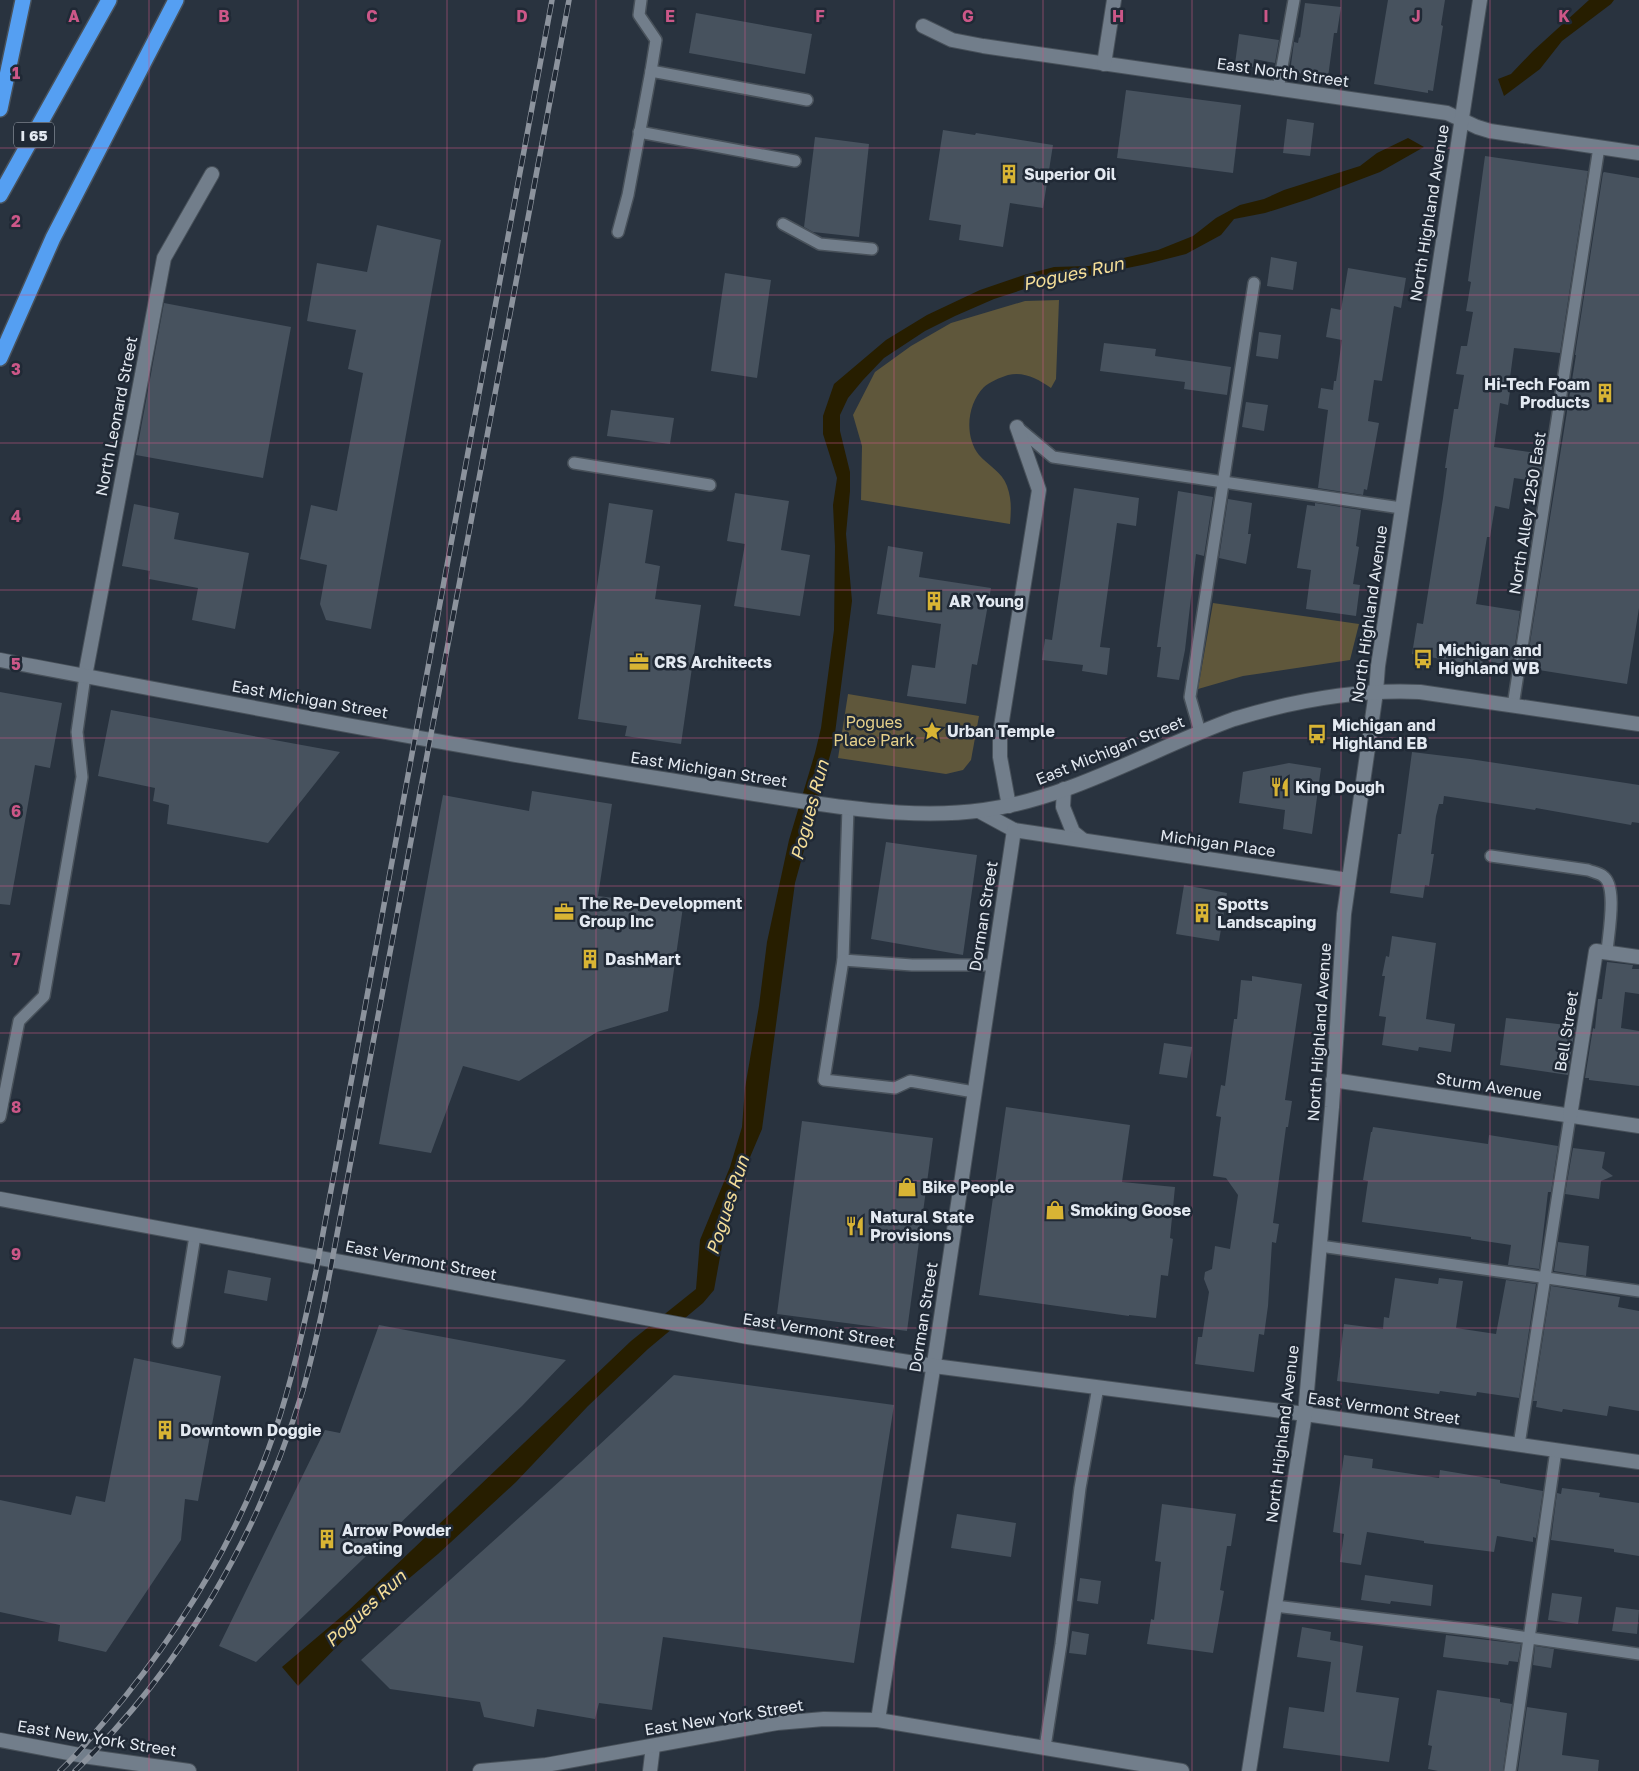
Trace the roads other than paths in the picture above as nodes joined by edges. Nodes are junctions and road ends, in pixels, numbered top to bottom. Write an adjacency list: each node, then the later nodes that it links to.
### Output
1 (22, 0): 13 (highway)
2 (109, 0): 20 (highway, I 65)
3 (176, 0): 25 (highway)
4 (641, 0): 10 (lane)
5 (1114, 0): 9 (street)
6 (1294, 0): 11 (lane)
7 (1480, 0): 14 (street, North Highland Avenue)
8 (923, 26): 9 (street, East North Street)
9 (1104, 64): 11 (street, East North Street)
10 (651, 71): 12 (lane); 15 (lane)
11 (1278, 89): 14 (street, East North Street)
12 (807, 100)
13 (0, 109)
14 (1462, 120): 16 (street, East North Street); 30 (street, North Highland Avenue)
15 (640, 132): 18 (lane); 22 (lane)
16 (1599, 147): 17 (street, East North Street); 34 (lane, North Alley 1250 East)
17 (1639, 153)
18 (795, 161)
19 (212, 174): 32 (street, North Leonard Street)
20 (0, 195)
21 (783, 224): 23 (lane)
22 (618, 232)
23 (872, 250)
24 (1254, 283): 28 (lane)
25 (0, 358)
26 (1017, 427): 28 (lane); 38 (street)
27 (574, 463): 29 (lane)
28 (1223, 482): 30 (lane); 36 (lane)
29 (710, 485)
30 (1401, 508): 33 (street, North Highland Avenue)
31 (0, 660): 32 (street, East Michigan Street)
32 (86, 676): 39 (street, East Michigan Street); 52 (lane)
33 (1376, 692): 34 (street, East Michigan Street); 36 (street, East Michigan Street); 44 (street, North Highland Avenue)
34 (1513, 706): 35 (street, East Michigan Street)
35 (1639, 724)
36 (1200, 732): 37 (street, East Michigan Street)
37 (1064, 789): 38 (street, East Michigan Street); 42 (street)
38 (1009, 806): 40 (street, East Michigan Street)
39 (846, 808): 40 (street, East Michigan Street); 47 (lane)
40 (979, 811): 41 (street, Michigan Place)
41 (1014, 830): 42 (street, Michigan Place); 48 (street, Dorman Street)
42 (1083, 840): 44 (street, Michigan Place)
43 (1491, 856): 45 (lane)
44 (1348, 880): 49 (street, North Highland Avenue)
45 (1602, 952): 46 (street); 51 (street, Bell Street)
46 (1639, 957)
47 (843, 960): 48 (lane); 50 (lane)
48 (993, 965): 50 (street, Dorman Street)
49 (1333, 1080): 51 (street, Sturm Avenue); 56 (street, North Highland Avenue)
50 (974, 1092): 60 (street, Dorman Street)
51 (1570, 1116): 53 (street, Sturm Avenue); 57 (lane)
52 (0, 1117)
53 (1639, 1126)
54 (0, 1200): 55 (street, East Vermont Street)
55 (196, 1236): 59 (lane); 60 (street, East Vermont Street)
56 (1320, 1246): 57 (lane); 62 (street, North Highland Avenue)
57 (1545, 1278): 58 (lane); 63 (lane)
58 (1639, 1291)
59 (178, 1342)
60 (934, 1366): 61 (street, East Vermont Street); 69 (street, Dorman Street)
61 (1098, 1387): 62 (street, East Vermont Street); 72 (lane)
62 (1305, 1414): 63 (street, East Vermont Street); 66 (street, North Highland Avenue)
63 (1519, 1445): 64 (street, East Vermont Street)
64 (1556, 1450): 65 (street, East Vermont Street); 67 (lane)
65 (1639, 1462)
66 (1275, 1606): 67 (lane); 77 (street, North Highland Avenue)
67 (1530, 1638): 68 (lane); 78 (lane)
68 (1639, 1654)
69 (878, 1720): 71 (street, East New York Street); 72 (street, East New York Street)
70 (0, 1740): 73 (street, East New York Street)
71 (653, 1746): 74 (street, East New York Street); 75 (street)
72 (1045, 1747): 76 (street, East New York Street)
73 (189, 1771)
74 (480, 1771)
75 (650, 1771)
76 (1182, 1771)
77 (1249, 1771)
78 (1510, 1771)

